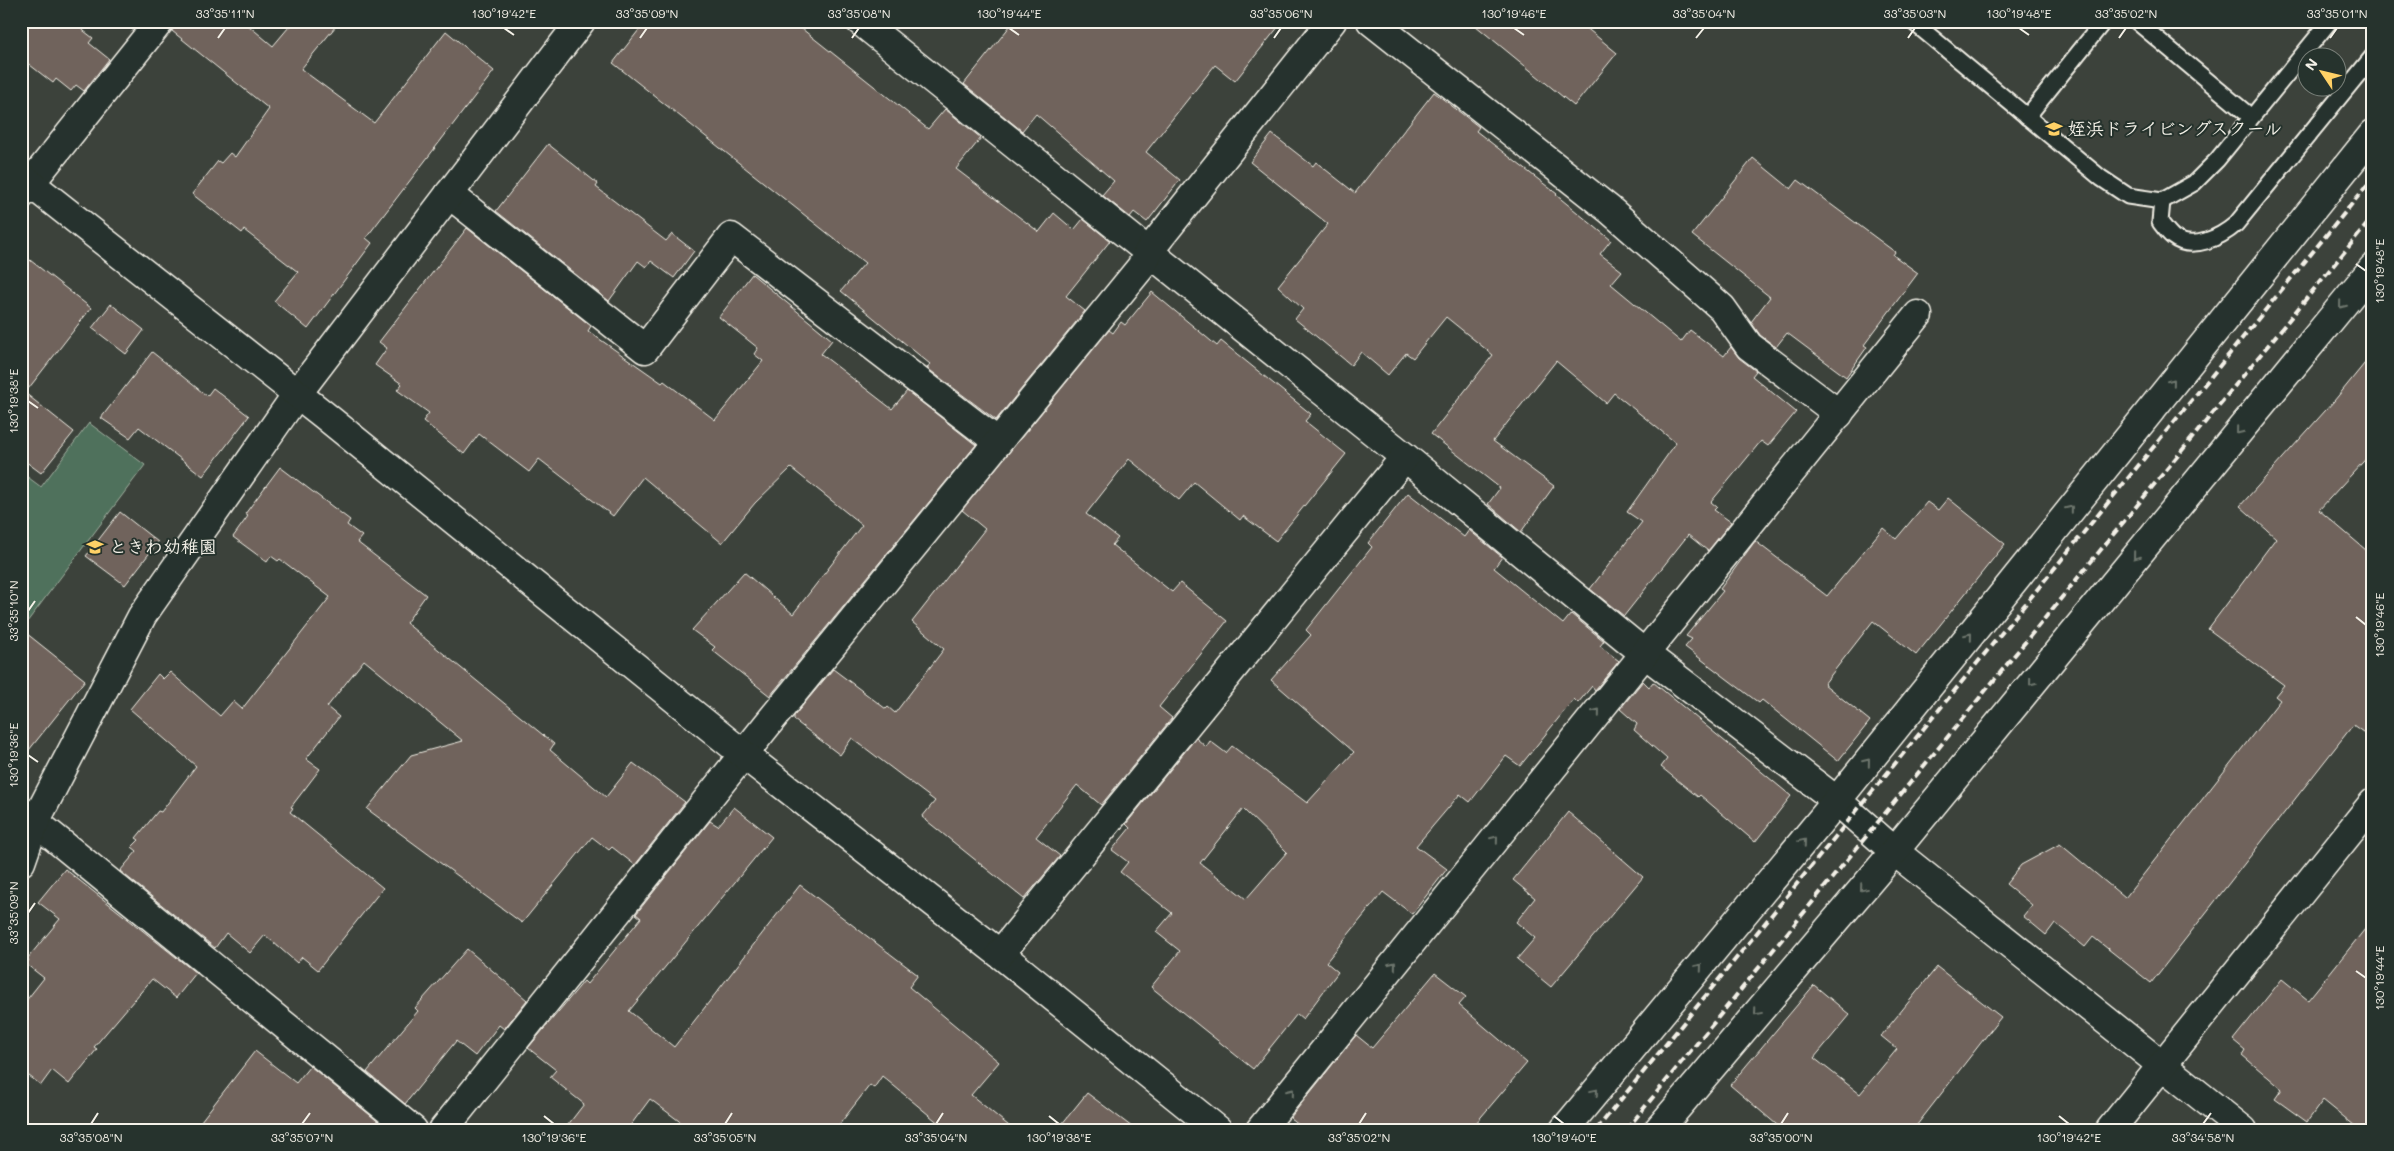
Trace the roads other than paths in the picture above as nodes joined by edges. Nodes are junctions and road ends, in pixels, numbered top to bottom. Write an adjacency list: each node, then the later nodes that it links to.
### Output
1 (160, 21): 14 (street)
2 (581, 21): 15 (street)
3 (860, 21): 17 (street)
4 (1332, 21): 17 (street)
5 (1371, 21): 21 (street)
6 (2104, 21): 11 (lane)
7 (2136, 21): 12 (lane)
8 (2330, 21): 12 (lane)
9 (1922, 24): 11 (lane)
10 (2373, 56): 16 (lane)
11 (2028, 117): 16 (lane)
12 (2251, 117): 16 (lane)
13 (2373, 134): 26 (street, one-way to 13)
14 (24, 184): 20 (street)
15 (449, 194): 20 (street); 22 (street)
16 (2162, 201)
17 (1149, 251): 22 (street); 23 (street)
18 (2373, 268): 29 (street, one-way to 29)
19 (1918, 315): 21 (street)
20 (297, 394): 25 (street); 28 (street)
21 (1839, 414): 24 (street)
22 (998, 442): 25 (street)
23 (1405, 457): 24 (street); 31 (street)
24 (1644, 653): 26 (street); 36 (street, one-way to 24)
25 (743, 754): 31 (street); 34 (street)
26 (1836, 800): 29 (street); 37 (street, one-way to 26)
27 (2373, 803): 32 (street)
28 (28, 816): 30 (street); 33 (street)
29 (1894, 851): 32 (street); 38 (street, one-way to 38)
30 (21, 862)
31 (1000, 954): 35 (street)
32 (2163, 1066): 39 (street); 40 (street)
33 (413, 1130)
34 (443, 1130)
35 (1218, 1130)
36 (1260, 1130)
37 (1564, 1130)
38 (1658, 1130)
39 (2110, 1130)
40 (2242, 1130)

